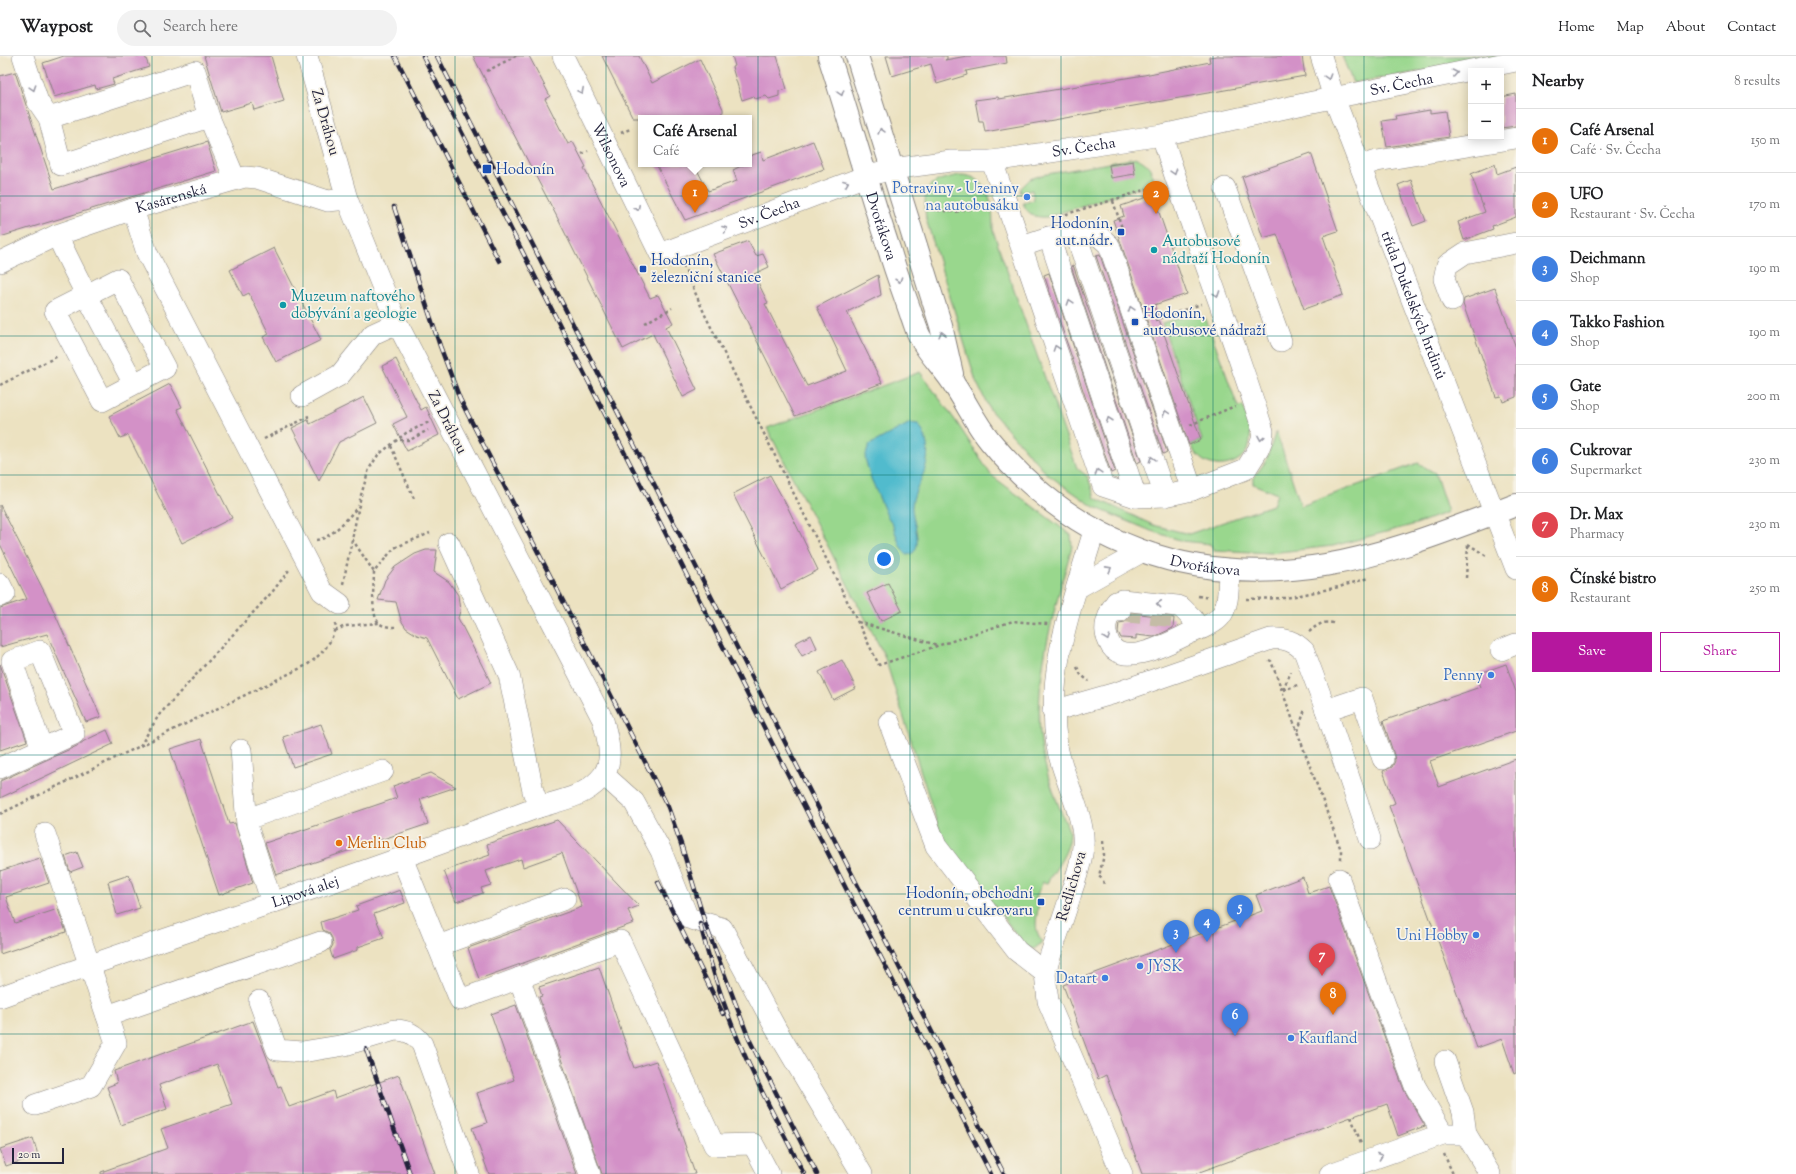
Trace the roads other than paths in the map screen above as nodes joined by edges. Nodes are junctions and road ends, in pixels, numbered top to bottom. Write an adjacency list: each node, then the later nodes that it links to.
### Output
1 (23, 56): 10 (street, one-way to 10)
2 (307, 56): 19 (street, Za Dráhou)
3 (563, 56): 26 (street, Wilsonova, one-way to 26)
4 (829, 56): 16 (main road, Dvořákova, one-way to 16)
5 (857, 56): 15 (main road, Dvořákova, one-way to 5)
6 (1321, 56): 8 (street, třída Dukelských hrdinů, one-way to 8)
7 (1516, 61): 8 (street, Sv. Čecha, one-way to 7)
8 (1334, 98): 11 (street, Sv. Čecha); 14 (street, třída Dukelských hrdinů)
9 (209, 117): 10 (street); 10 (street); 17 (street)
10 (49, 118)
11 (1162, 134): 13 (street, Sv. Čecha); 35 (street, one-way to 35)
12 (1516, 138): 14 (street)
13 (992, 161): 15 (street, Sv. Čecha); 25 (street)
14 (1361, 166): 39 (street, třída Dukelských hrdinů)
15 (892, 169): 16 (street, Sv. Čecha); 33 (main road, Dvořákova, one-way to 15)
16 (866, 176): 26 (street, Sv. Čecha, one-way to 16); 33 (main road, Dvořákova, one-way to 33)
17 (235, 179): 19 (street, Kasárenská); 20 (street, Kasárenská)
18 (1224, 188): 31 (street)
19 (347, 199): 30 (street, Za Dráhou)
20 (134, 209): 21 (street, Kasárenská); 48 (street)
21 (57, 235): 27 (street, Kasárenská); 28 (street)
22 (1076, 235): 23 (street); 35 (street, one-way to 22); 36 (street, one-way to 22)
23 (1049, 237): 25 (street); 37 (street, one-way to 23)
24 (1516, 243): 29 (street)
25 (1022, 246): 37 (street, one-way to 25)
26 (668, 251)
27 (0, 262)
28 (87, 295): 32 (street); 32 (street); 32 (street)
29 (1452, 301)
30 (397, 323): 34 (street); 58 (street, Za Dráhou)
31 (1281, 341)
32 (134, 384)
33 (955, 385): 40 (main road, Dvořákova)
34 (302, 396)
35 (1192, 490): 36 (street)
36 (1165, 496): 37 (street)
37 (1136, 497)
38 (1516, 505): 39 (main road, Dvořákova)
39 (1495, 513): 43 (street, třída Dukelských hrdinů); 44 (main road, Dvořákova)
40 (1094, 531): 42 (main road, Dvořákova); 46 (street, Redlichova)
41 (449, 543): 59 (street)
42 (1143, 551): 44 (main road, Dvořákova); 46 (street, one-way to 42)
43 (1516, 569)
44 (1229, 570): 49 (street)
45 (0, 584): 47 (street)
46 (1077, 588): 51 (street, Redlichova)
47 (0, 596)
48 (340, 604)
49 (1191, 620): 49 (street, one-way to 49)
50 (1326, 710): 51 (street); 55 (street); 62 (street)
51 (1053, 711): 70 (street, Redlichova)
52 (889, 722): 70 (street)
53 (42, 749): 56 (street)
54 (241, 750): 60 (street)
55 (1383, 759)
56 (0, 768)
57 (383, 770): 60 (street)
58 (604, 775): 59 (street, Lipová alej); 82 (street)
59 (539, 807): 63 (street, Lipová alej)
60 (247, 819): 66 (street)
61 (45, 834): 69 (street)
62 (1370, 839)
63 (402, 858): 66 (street, Lipová alej); 68 (street)
64 (1339, 879): 77 (street)
65 (565, 899): 68 (street)
66 (272, 903): 69 (street, Lipová alej)
67 (321, 942): 74 (street)
68 (438, 946): 71 (street)
69 (91, 965): 72 (street, Lipová alej); 74 (street)
70 (1045, 973): 83 (street, Redlichova)
71 (519, 978): 80 (street); 81 (street)
72 (0, 997)
73 (259, 1001): 79 (street)
74 (107, 1016): 76 (street)
75 (1445, 1061): 78 (street)
76 (35, 1105)
77 (1443, 1134): 78 (street); 84 (street, one-way to 77)
78 (1466, 1134): 85 (street)
79 (469, 1174)
80 (590, 1174)
81 (769, 1174)
82 (862, 1174)
83 (1122, 1174)
84 (1330, 1174)
85 (1490, 1174)

